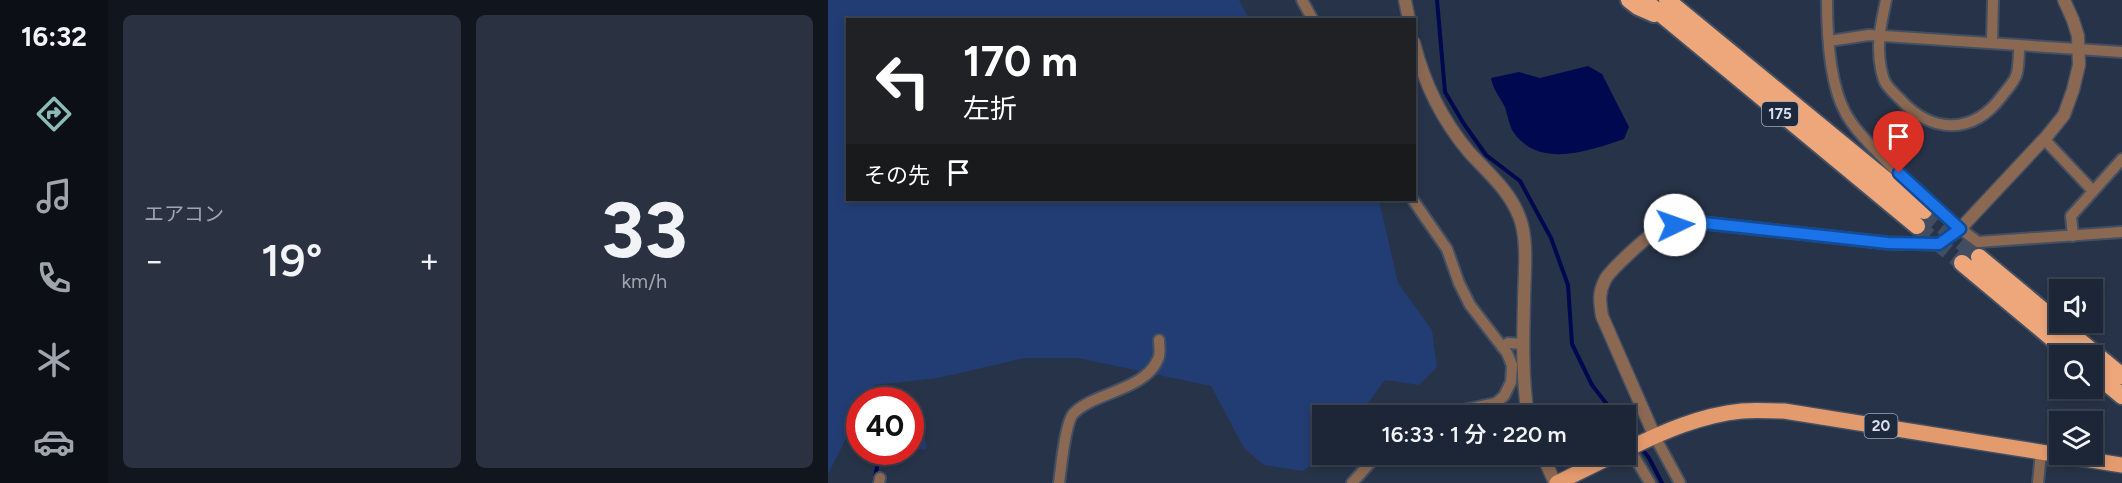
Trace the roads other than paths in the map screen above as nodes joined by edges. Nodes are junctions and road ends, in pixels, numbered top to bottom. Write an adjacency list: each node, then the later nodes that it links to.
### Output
1 (1302, 0): 10 (street)
2 (1405, 0): 11 (street)
3 (1629, 0): 12 (highway)
4 (1644, 0): 12 (highway, 175)
5 (1667, 0): 12 (highway, 175)
6 (1827, 0): 14 (street)
7 (1886, 0): 13 (street)
8 (1993, 0): 15 (street)
9 (2064, 0): 18 (street)
10 (1312, 18)
11 (1409, 18)
12 (1666, 18)
13 (1879, 36): 14 (street); 15 (street); 16 (street)
14 (1829, 41): 24 (street)
15 (1992, 43): 16 (street)
16 (2019, 45): 18 (street)
17 (1416, 49): 30 (street)
18 (2078, 49): 19 (street); 20 (street)
19 (2122, 52)
20 (2044, 139): 22 (street); 24 (street)
21 (2122, 159): 22 (street)
22 (2094, 191): 26 (street)
23 (1414, 201): 32 (street)
24 (1960, 229): 26 (street); 38 (street)
25 (2122, 232): 26 (street)
26 (2073, 236)
27 (1979, 257): 33 (highway)
28 (1962, 263): 31 (highway)
29 (1159, 340): 47 (street)
30 (1522, 344): 32 (street); 37 (street)
31 (2060, 345)
32 (1502, 347): 36 (street)
33 (2122, 376)
34 (2103, 380): 35 (highway)
35 (2122, 396)
36 (1490, 405)
37 (1526, 405)
38 (1624, 405)
39 (1636, 445): 42 (main road, 20)
40 (1636, 448): 51 (street)
41 (1636, 451): 50 (street)
42 (2042, 452): 46 (main road, 20); 52 (street)
43 (1368, 465): 48 (street)
44 (1547, 465): 49 (street)
45 (1594, 465): 49 (main road, 20)
46 (2122, 465)
47 (1059, 483)
48 (1352, 483)
49 (1556, 483)
50 (1650, 483)
51 (1680, 483)
52 (2038, 483)

